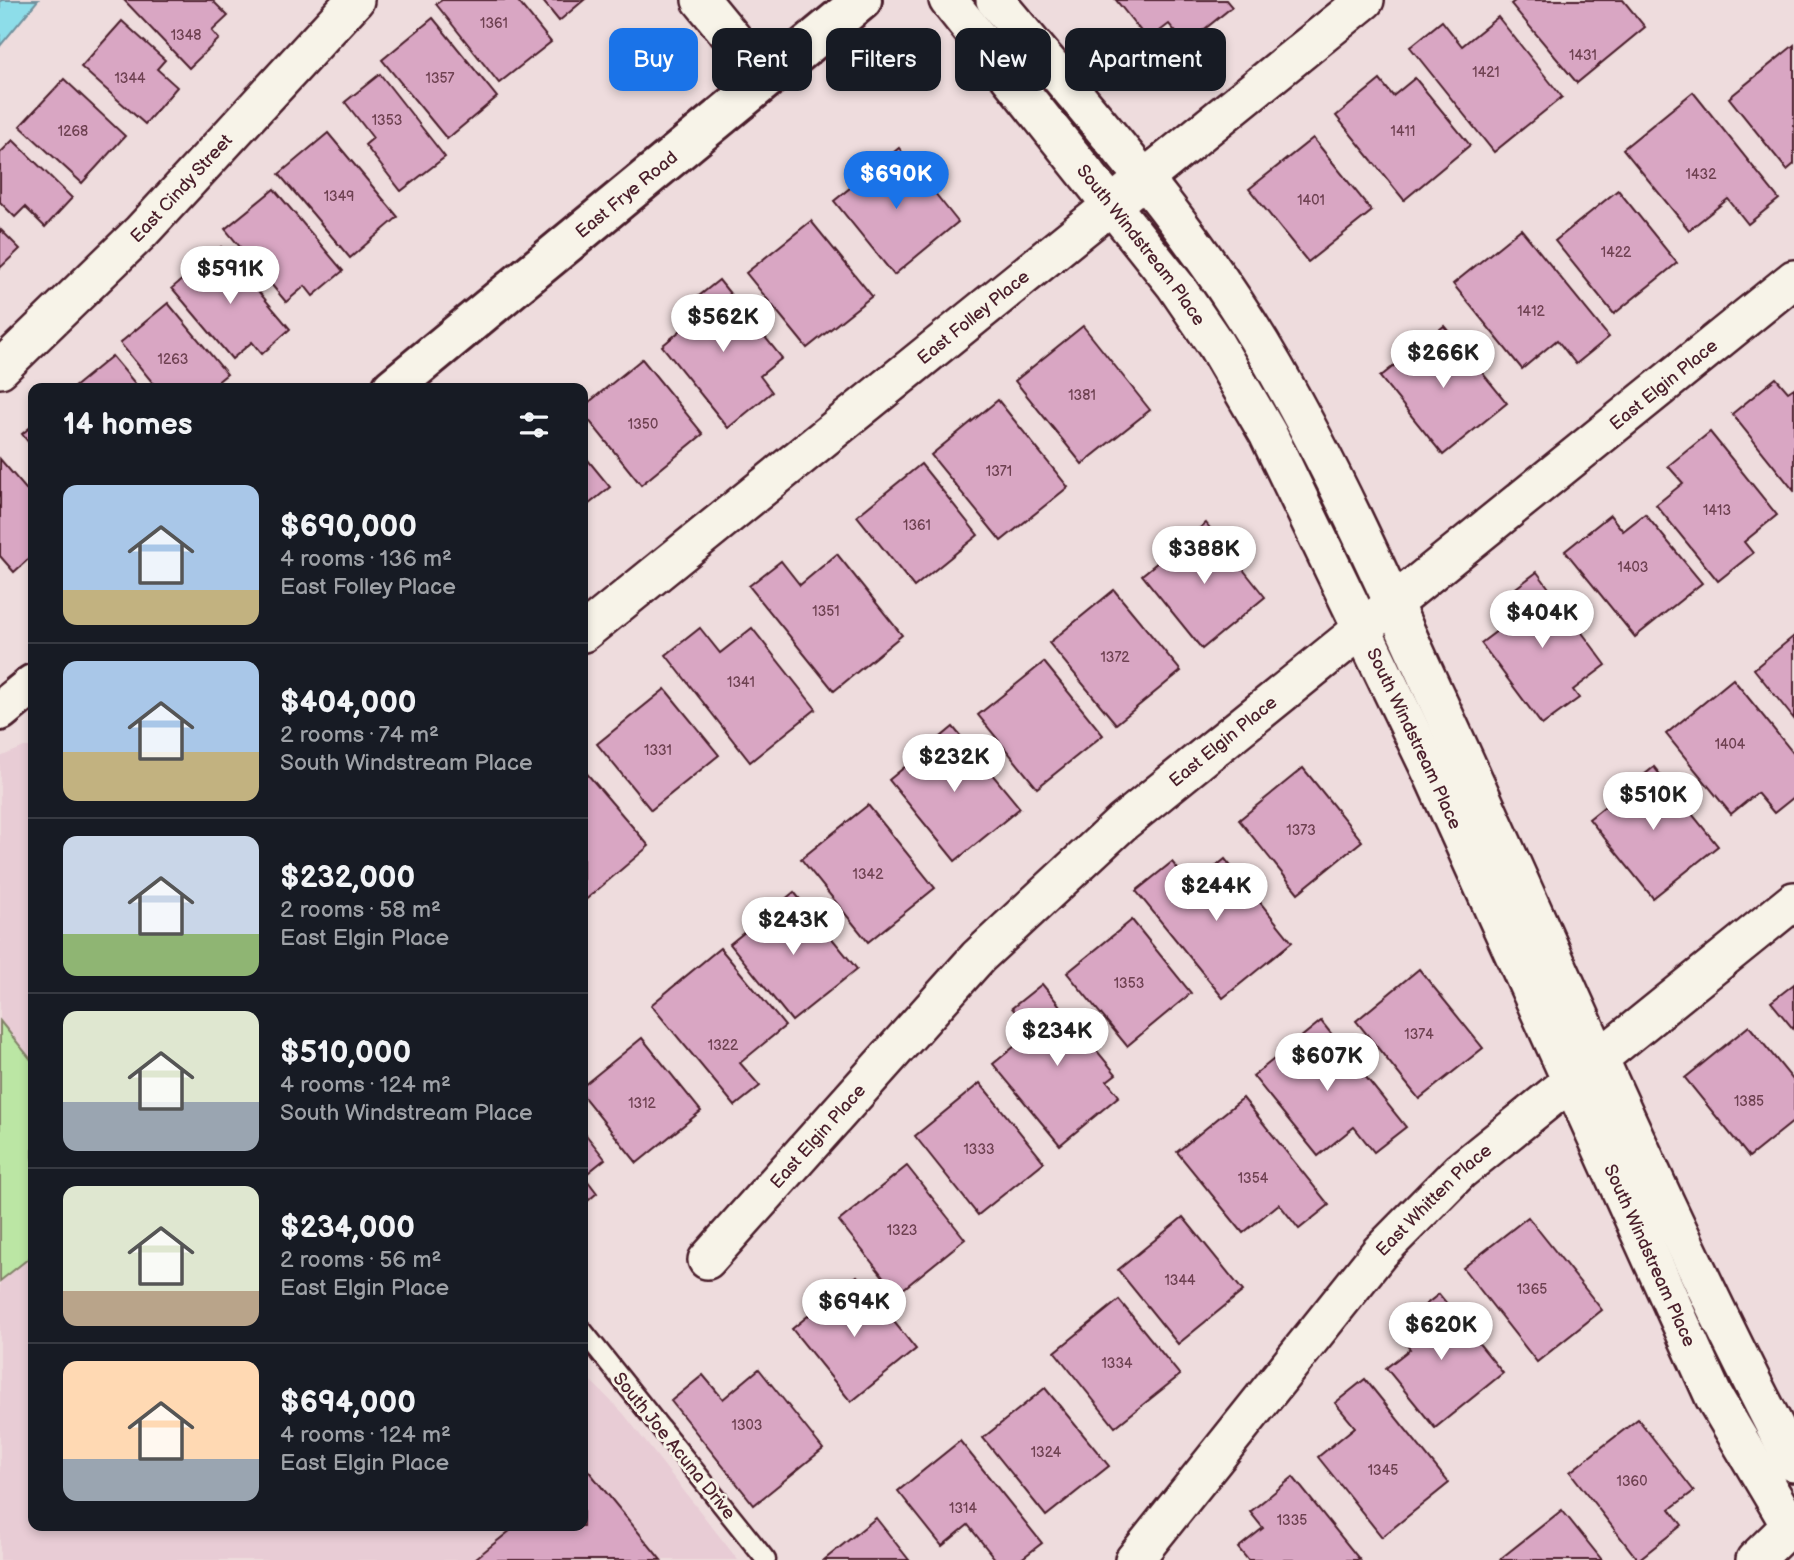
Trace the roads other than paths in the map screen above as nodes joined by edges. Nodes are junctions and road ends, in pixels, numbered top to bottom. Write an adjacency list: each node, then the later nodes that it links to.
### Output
1 (355, 0): 13 (street, East Cindy Street)
2 (701, 0): 7 (street)
3 (862, 0): 8 (street, East Frye Road)
4 (948, 0): 11 (street, South Windstream Place)
5 (995, 0): 10 (street, South Windstream Place)
6 (1365, 0): 10 (street, East Folley Place)
7 (724, 28)
8 (812, 41)
9 (751, 91): 14 (street, East Frye Road)
10 (1144, 179): 11 (street, East Folley Place); 15 (street, South Windstream Place)
11 (1112, 205): 16 (street, South Windstream Place); 17 (street, East Folley Place)
12 (1794, 279): 15 (street, East Elgin Place)
13 (0, 369)
14 (398, 383)
15 (1393, 603): 16 (street, East Elgin Place); 21 (street, South Windstream Place)
16 (1363, 628): 22 (street, South Windstream Place); 23 (street, East Elgin Place)
17 (588, 630)
18 (28, 688): 19 (street)
19 (0, 711)
20 (1794, 901): 21 (street, East Whitten Place)
21 (1601, 1056): 22 (street, East Whitten Place); 25 (street, South Windstream Place)
22 (1571, 1080): 26 (street, South Windstream Place); 28 (street, East Whitten Place)
23 (707, 1260)
24 (588, 1337): 27 (lane, South Joe Acuna Drive)
25 (1794, 1463)
26 (1793, 1527): 29 (street)
27 (766, 1560)
28 (1134, 1560)
29 (1755, 1560)

